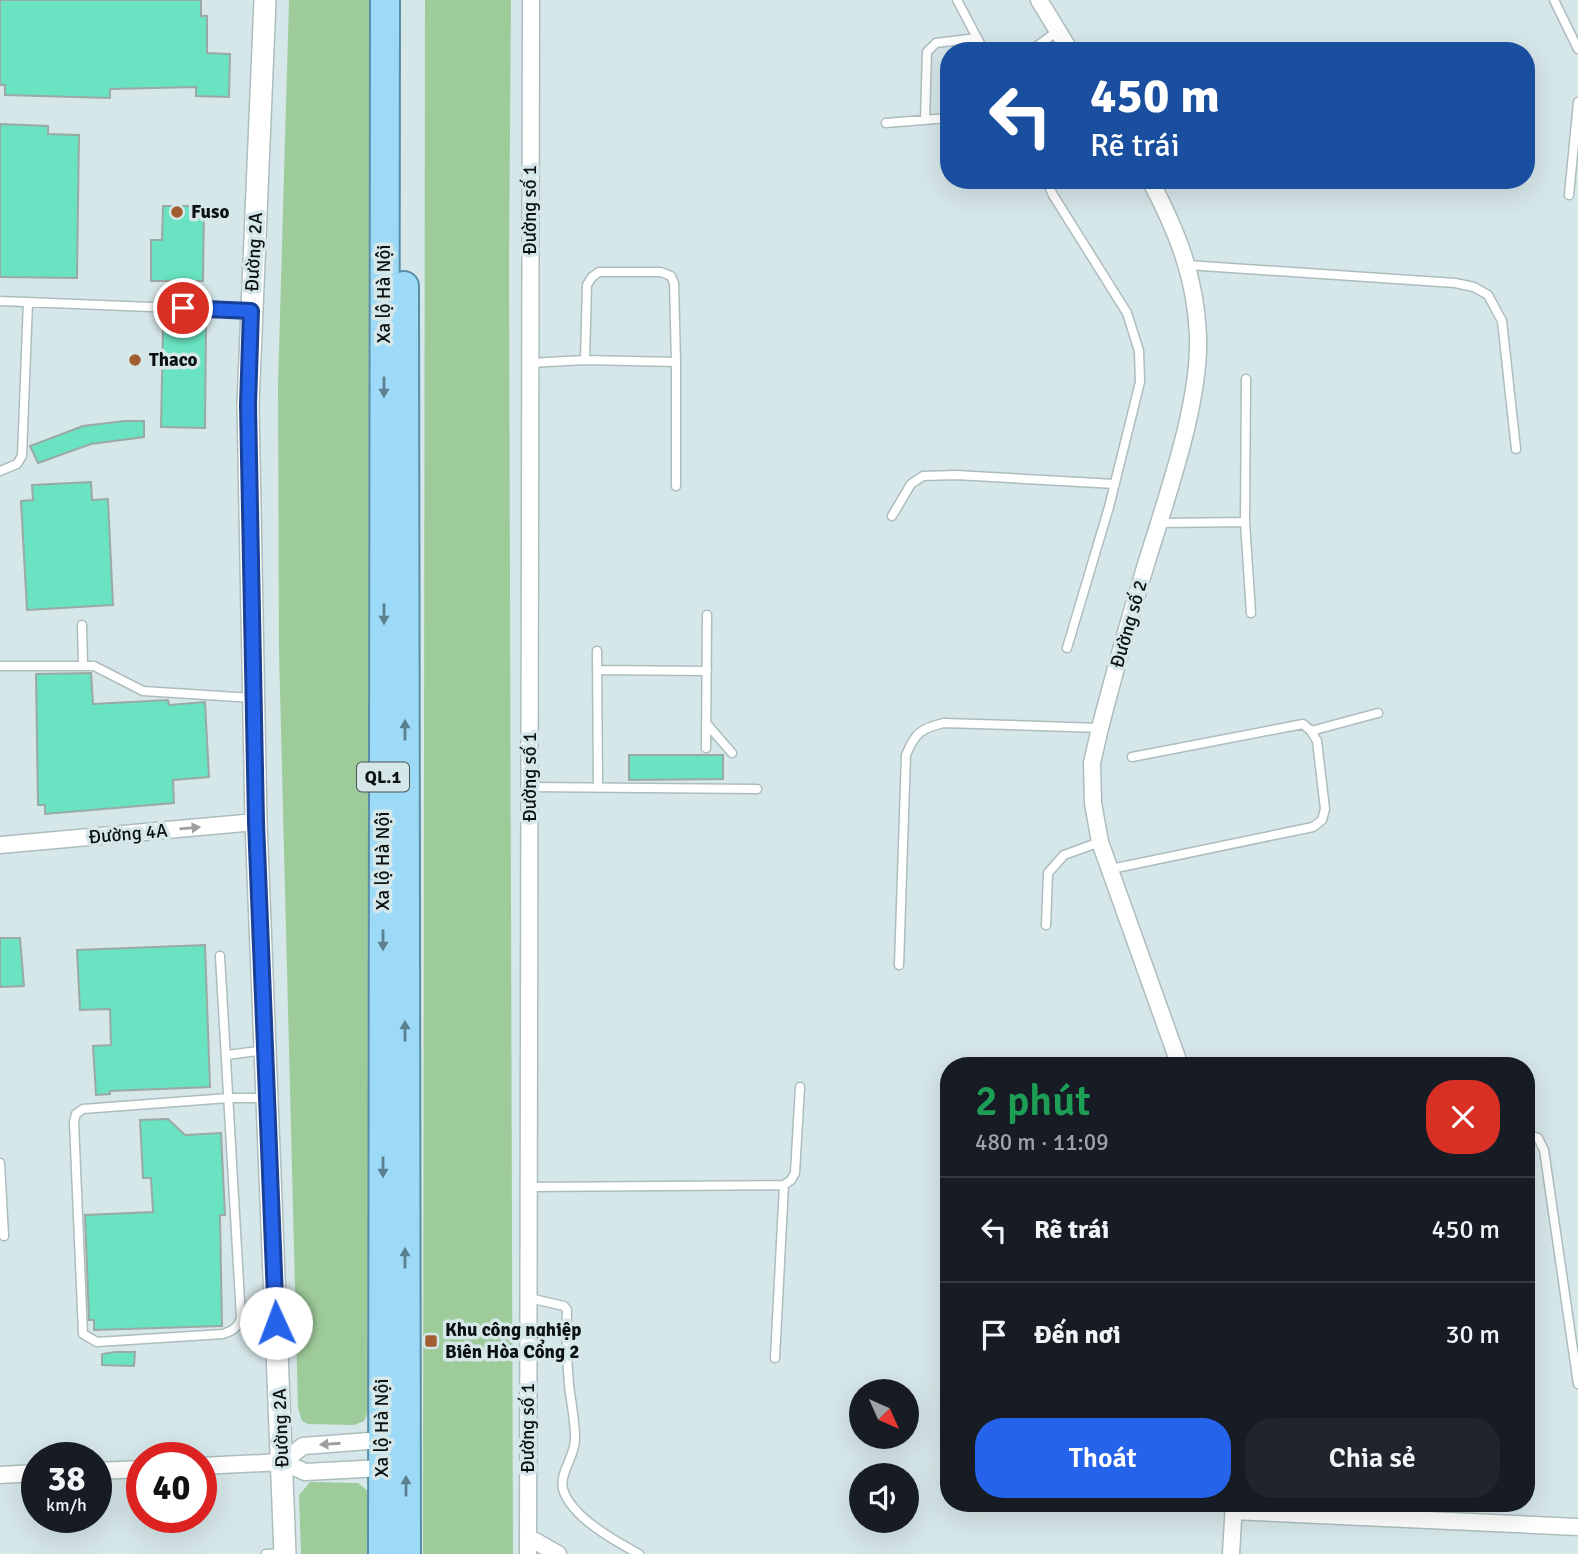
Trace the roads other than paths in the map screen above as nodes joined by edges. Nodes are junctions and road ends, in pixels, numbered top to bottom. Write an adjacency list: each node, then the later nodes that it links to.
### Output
1 (265, 0): 26 (street, Đường 2A)
2 (385, 0): 79 (highway, Xa lộ Hà Nội / QL.1, one-way to 79)
3 (403, 0): 91 (highway, Xa lộ Hà Nội / QL.1, one-way to 3)
4 (531, 0): 29 (street, Đường số 1)
5 (957, 0): 9 (lane)
6 (1039, 0): 8 (street)
7 (1554, 0): 15 (lane)
8 (1058, 31): 12 (lane); 13 (street)
9 (977, 38): 10 (lane); 11 (lane)
10 (944, 42)
11 (979, 42)
12 (1043, 42)
13 (1065, 42)
14 (940, 43): 18 (lane)
15 (1578, 49)
16 (1578, 102): 22 (lane)
17 (940, 119): 18 (lane)
18 (925, 120): 19 (lane)
19 (886, 123)
20 (1050, 189): 33 (lane)
21 (1155, 189): 23 (street, Đường số 2)
22 (1569, 195)
23 (1186, 265): 31 (lane); 37 (street, Đường số 2)
24 (0, 301): 25 (lane)
25 (28, 302): 26 (lane); 32 (lane)
26 (251, 311): 47 (street, Đường 2A)
27 (585, 360): 28 (lane); 28 (lane); 29 (lane)
28 (676, 362): 34 (lane)
29 (529, 363): 55 (street, Đường số 1)
30 (1246, 379): 36 (lane)
31 (1516, 450)
32 (0, 471)
33 (1115, 484): 35 (lane); 41 (lane)
34 (676, 486)
35 (892, 516)
36 (1245, 522): 37 (lane); 38 (lane)
37 (1159, 523): 50 (street, Đường số 2)
38 (1251, 613)
39 (707, 615): 46 (lane)
40 (82, 625): 43 (lane)
41 (1067, 648)
42 (597, 651): 45 (lane)
43 (83, 665): 44 (lane); 47 (lane)
44 (0, 666)
45 (597, 670): 46 (lane); 56 (lane)
46 (707, 671): 49 (lane)
47 (253, 698): 58 (street, Đường 2A)
48 (1378, 713): 51 (lane)
49 (706, 723): 52 (lane); 53 (lane)
50 (1100, 728): 59 (street, Đường số 2); 64 (lane)
51 (1311, 731): 54 (lane); 61 (lane)
52 (706, 748)
53 (732, 752)
54 (1132, 757)
55 (530, 787): 56 (lane); 74 (street, Đường số 1)
56 (598, 788): 57 (lane)
57 (757, 789)
58 (256, 822): 60 (street, Đường 4A, one-way to 58); 65 (street, Đường 2A)
59 (1101, 842): 61 (street, Đường số 2); 62 (lane)
60 (0, 845)
61 (1111, 869): 67 (street, Đường số 2)
62 (1046, 925)
63 (220, 956): 66 (lane)
64 (899, 965)
65 (265, 1050): 66 (lane); 70 (street, Đường 2A)
66 (227, 1055): 69 (lane)
67 (1177, 1057)
68 (800, 1087): 73 (lane)
69 (228, 1098): 69 (lane); 70 (lane)
70 (267, 1098): 80 (street, Đường 2A)
71 (1535, 1137): 78 (lane)
72 (0, 1163): 75 (lane)
73 (784, 1185): 74 (lane); 77 (lane)
74 (529, 1187): 76 (street, Đường số 1)
75 (4, 1236)
76 (529, 1298): 87 (street, Đường số 1); 94 (lane)
77 (775, 1358)
78 (1578, 1384)
79 (382, 1454): 80 (street); 80 (street, one-way to 80); 90 (highway, Xa lộ Hà Nội / QL.1)
80 (283, 1462): 81 (street); 89 (street, Đường 2A)
81 (217, 1465)
82 (21, 1474): 83 (street)
83 (0, 1475)
84 (1234, 1512): 95 (street)
85 (1320, 1512): 86 (street)
86 (1578, 1527)
87 (528, 1537): 92 (street, Đường số 1); 93 (street)
88 (266, 1554): 89 (lane)
89 (285, 1554)
90 (383, 1554)
91 (406, 1554)
92 (528, 1554)
93 (558, 1554)
94 (639, 1554)
95 (1231, 1554)

